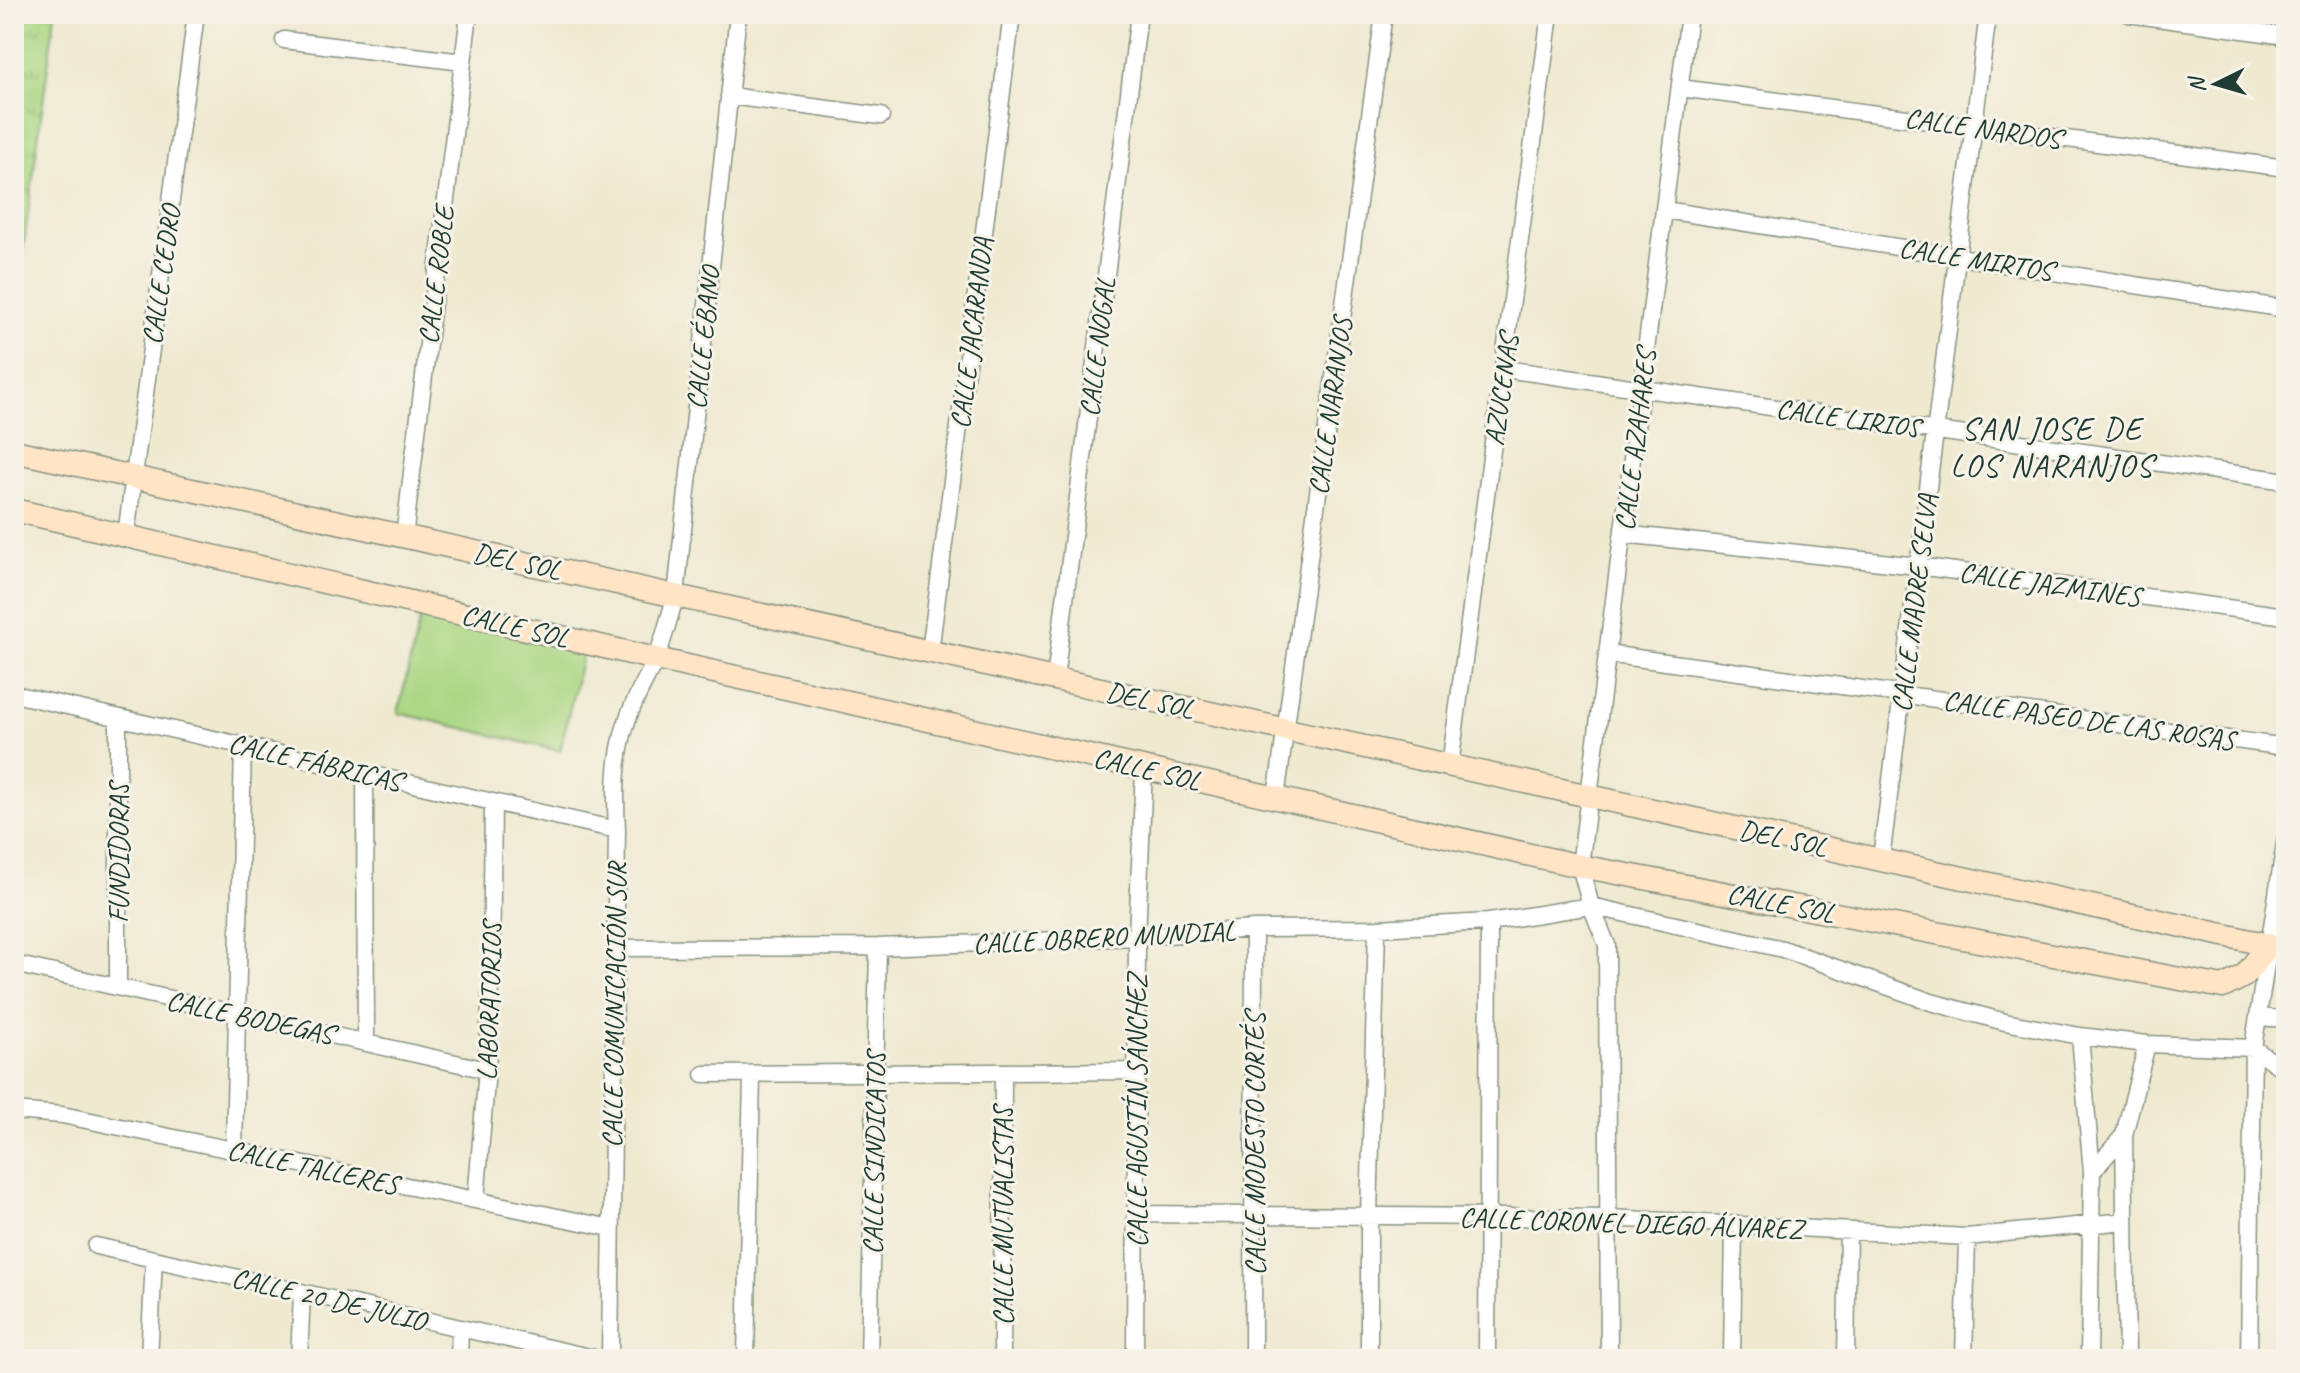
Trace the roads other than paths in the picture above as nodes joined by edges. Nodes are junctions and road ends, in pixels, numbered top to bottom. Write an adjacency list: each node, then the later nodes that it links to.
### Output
1 (196, 14): 26 (street, CALLE CEDRO)
2 (469, 14): 13 (street, CALLE ROBLE)
3 (738, 14): 15 (street, CALLE ÉBANO)
4 (1012, 14): 35 (street, CALLE JACARANDA)
5 (1139, 14): 38 (street, CALLE NOGAL)
6 (1384, 14): 42 (street, CALLE NARANJOS)
7 (1550, 14): 22 (street, AZUCENAS)
8 (1689, 14): 14 (street, CALLE AZAHARES)
9 (1988, 14): 17 (street, CALLE MADRE SELVA)
10 (2129, 14): 11 (street)
11 (2286, 36)
12 (284, 40): 13 (street)
13 (463, 62): 31 (street, CALLE ROBLE)
14 (1680, 88): 17 (street, CALLE NARDOS); 19 (street, CALLE AZAHARES)
15 (729, 96): 16 (street); 33 (street, CALLE ÉBANO)
16 (881, 116)
17 (1974, 127): 18 (street, CALLE NARDOS); 20 (street, CALLE MADRE SELVA)
18 (2286, 168)
19 (1665, 210): 20 (street, CALLE MIRTOS); 23 (street, CALLE AZAHARES)
20 (1958, 256): 21 (street, CALLE MIRTOS); 24 (street, CALLE MADRE SELVA)
21 (2286, 309)
22 (1505, 369): 23 (street, CALLE LIRIOS); 45 (street, AZUCENAS)
23 (1641, 388): 24 (street, CALLE LIRIOS); 29 (street, CALLE AZAHARES)
24 (1936, 431): 27 (street, CALLE LIRIOS); 32 (street, CALLE MADRE SELVA)
25 (14, 451): 26 (street, DEL SOL)
26 (134, 478): 30 (street, CALLE CEDRO); 31 (street, DEL SOL)
27 (2286, 481)
28 (14, 510): 30 (street, CALLE SOL)
29 (1623, 534): 32 (street, CALLE JAZMINES); 36 (street, CALLE AZAHARES)
30 (126, 535): 37 (street, CALLE SOL)
31 (404, 537): 33 (street, DEL SOL)
32 (1918, 566): 34 (street, CALLE JAZMINES); 40 (street, CALLE MADRE SELVA)
33 (676, 595): 35 (street, DEL SOL); 37 (street, CALLE ÉBANO)
34 (2286, 616)
35 (930, 652): 38 (street, DEL SOL)
36 (1607, 654): 40 (street, CALLE PASEO DE LAS ROSAS); 48 (street, CALLE AZAHARES)
37 (656, 659): 46 (street, CALLE SOL); 51 (street, CALLE COMUNICACIÓN SUR)
38 (1055, 679): 42 (street, DEL SOL)
39 (14, 694): 41 (street, CALLE FÁBRICAS)
40 (1902, 695): 44 (street, CALLE PASEO DE LAS ROSAS); 53 (street, CALLE MADRE SELVA)
41 (118, 718): 43 (street, CALLE FÁBRICAS); 64 (street, FUNDIDORAS)
42 (1285, 730): 45 (street, DEL SOL); 49 (street, CALLE NARANJOS)
43 (243, 746): 47 (street, CALLE FÁBRICAS); 65 (street)
44 (2286, 747)
45 (1450, 766): 48 (street, DEL SOL)
46 (1144, 768): 49 (street, CALLE SOL); 59 (street, CALLE AGUSTÍN SÁNCHEZ)
47 (365, 773): 50 (street, CALLE FÁBRICAS); 69 (street)
48 (1589, 796): 53 (street, DEL SOL); 54 (street, CALLE AZAHARES)
49 (1276, 798): 54 (street, CALLE SOL)
50 (493, 802): 51 (street, CALLE FÁBRICAS); 72 (street, LABORATORIOS)
51 (617, 830): 62 (street, CALLE COMUNICACIÓN SUR)
52 (2286, 837): 61 (street)
53 (1881, 859): 61 (street, DEL SOL)
54 (1580, 866): 55 (street); 61 (street, CALLE SOL)
55 (1591, 906): 56 (street, CALLE OBRERO MUNDIAL); 68 (street); 88 (street)
56 (1489, 922): 57 (street, CALLE OBRERO MUNDIAL); 87 (street)
57 (1377, 928): 58 (street, CALLE OBRERO MUNDIAL); 86 (street)
58 (1254, 929): 59 (street, CALLE OBRERO MUNDIAL); 85 (street, CALLE MODESTO CORTÉS)
59 (1137, 937): 60 (street, CALLE OBRERO MUNDIAL); 73 (street, CALLE AGUSTÍN SÁNCHEZ)
60 (878, 947): 62 (street, CALLE OBRERO MUNDIAL); 76 (street, CALLE SINDICATOS)
61 (2278, 947): 66 (street)
62 (615, 948): 92 (street, CALLE COMUNICACIÓN SUR)
63 (14, 964): 64 (street, CALLE BODEGAS)
64 (118, 987): 65 (street, CALLE BODEGAS)
65 (237, 1014): 69 (street, CALLE BODEGAS); 81 (street)
66 (2258, 1017): 67 (street); 71 (street)
67 (2286, 1019)
68 (2080, 1036): 70 (street); 82 (street)
69 (366, 1042): 72 (street, CALLE BODEGAS)
70 (2147, 1044): 71 (street); 80 (street)
71 (2253, 1048): 74 (street); 117 (street)
72 (487, 1070): 83 (street, LABORATORIOS)
73 (1137, 1071): 75 (street, CALLE MUTUALISTAS); 84 (street, CALLE AGUSTÍN SÁNCHEZ)
74 (2286, 1071)
75 (1003, 1072): 76 (street, CALLE MUTUALISTAS); 106 (street, CALLE MUTUALISTAS)
76 (875, 1073): 78 (street, CALLE MUTUALISTAS); 105 (street, CALLE SINDICATOS)
77 (704, 1074): 78 (street, CALLE MUTUALISTAS)
78 (752, 1074): 104 (street)
79 (14, 1111): 81 (street, CALLE TALLERES)
80 (2124, 1135): 82 (street); 89 (street)
81 (234, 1150): 83 (street, CALLE TALLERES)
82 (2092, 1172): 91 (street)
83 (476, 1200): 92 (street, CALLE TALLERES)
84 (1136, 1214): 85 (street, CALLE CORONEL DIEGO ÁLVAREZ); 107 (street, CALLE AGUSTÍN SÁNCHEZ)
85 (1254, 1215): 86 (street, CALLE CORONEL DIEGO ÁLVAREZ); 108 (street, CALLE MODESTO CORTÉS)
86 (1369, 1216): 87 (street, CALLE CORONEL DIEGO ÁLVAREZ); 109 (street)
87 (1487, 1217): 88 (street, CALLE CORONEL DIEGO ÁLVAREZ); 110 (street)
88 (1609, 1218): 90 (street, CALLE CORONEL DIEGO ÁLVAREZ); 111 (street)
89 (2125, 1221): 91 (street, CALLE CORONEL DIEGO ÁLVAREZ); 116 (street)
90 (1734, 1225): 93 (street, CALLE CORONEL DIEGO ÁLVAREZ); 112 (street)
91 (2090, 1225): 94 (street, CALLE CORONEL DIEGO ÁLVAREZ); 115 (street)
92 (611, 1228): 103 (street, CALLE COMUNICACIÓN SUR)
93 (1848, 1231): 94 (street, CALLE CORONEL DIEGO ÁLVAREZ); 113 (street)
94 (1967, 1237): 114 (street)
95 (96, 1246): 96 (street, CALLE 20 DE JULIO)
96 (154, 1259): 97 (street, CALLE 20 DE JULIO); 99 (street)
97 (302, 1293): 98 (street, CALLE 20 DE JULIO); 100 (street)
98 (460, 1328): 101 (street); 102 (street, CALLE 20 DE JULIO)
99 (149, 1359)
100 (299, 1359)
101 (459, 1359)
102 (598, 1359)
103 (610, 1359)
104 (746, 1359)
105 (869, 1359)
106 (1002, 1359)
107 (1135, 1359)
108 (1253, 1359)
109 (1369, 1359)
110 (1487, 1359)
111 (1609, 1359)
112 (1732, 1359)
113 (1846, 1359)
114 (1964, 1359)
115 (2089, 1359)
116 (2127, 1359)
117 (2249, 1359)

